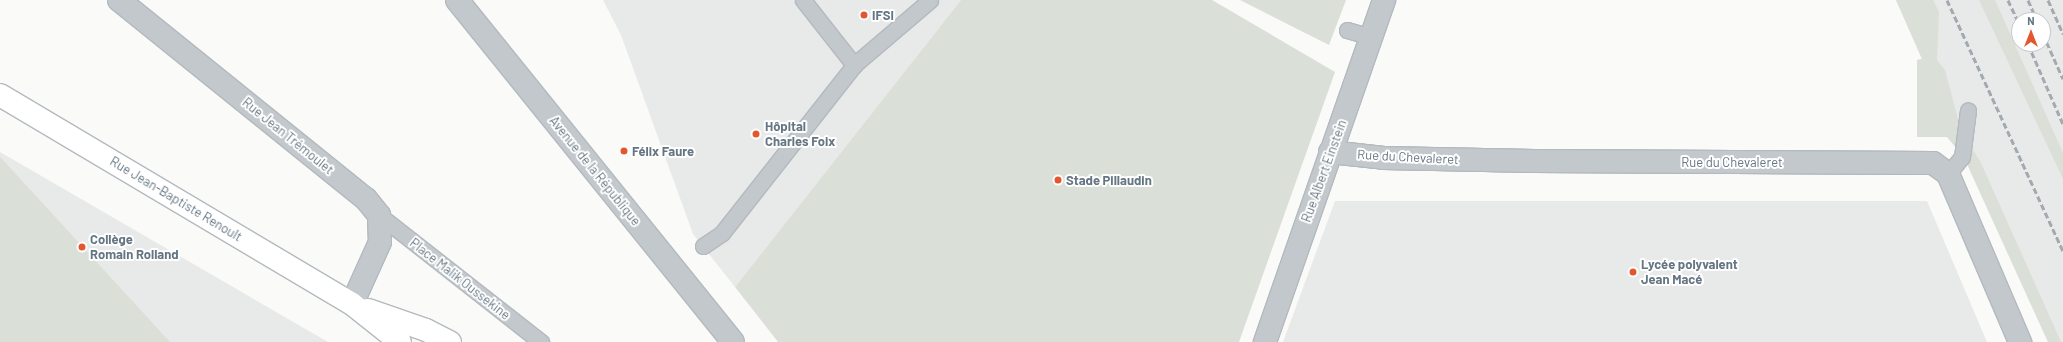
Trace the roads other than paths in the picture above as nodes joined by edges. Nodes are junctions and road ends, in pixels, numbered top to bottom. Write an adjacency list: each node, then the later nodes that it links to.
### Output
1 (119, 0): 13 (street, Rue Jean Trémoulet)
2 (457, 0): 19 (street, Avenue de la République)
3 (803, 0): 8 (lane)
4 (930, 0): 8 (lane)
5 (1384, 0): 7 (street, Rue Albert Einstein)
6 (1347, 30): 7 (lane)
7 (1371, 37): 11 (street, Rue Albert Einstein)
8 (854, 65): 14 (lane)
9 (0, 95): 15 (main road, Rue Jean-Baptiste Renoult)
10 (1968, 110): 12 (lane)
11 (1330, 152): 12 (street, Rue du Chevaleret); 20 (street, Rue Albert Einstein)
12 (1948, 174): 21 (street)
13 (379, 215): 15 (street); 18 (lane, Place Malik Oussekine)
14 (703, 246)
15 (352, 304): 16 (main road, Rue Jean-Baptiste Renoult); 17 (main road, Rue Jean-Baptiste Renoult)
16 (400, 342)
17 (450, 342)
18 (541, 342)
19 (733, 342)
20 (1265, 342)
21 (2020, 342)

